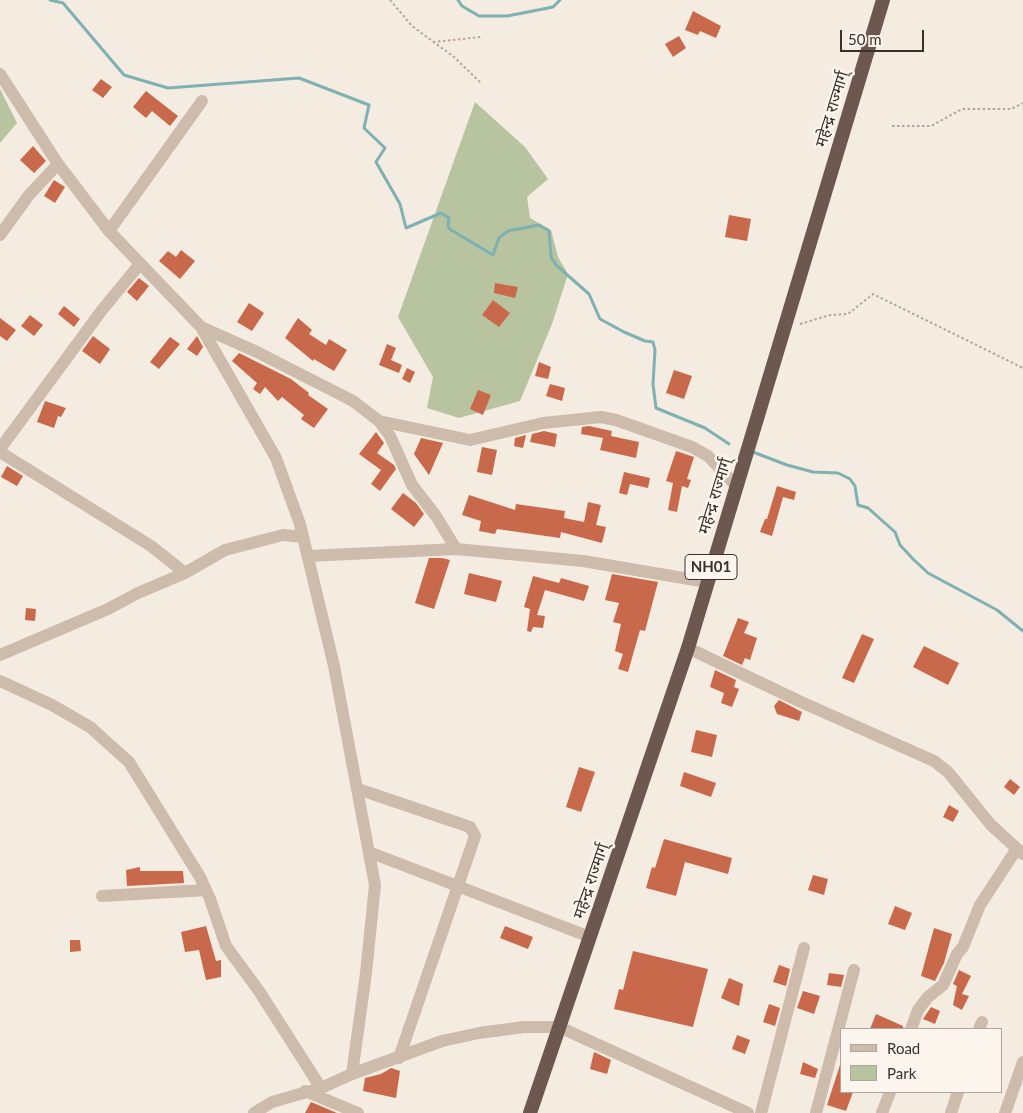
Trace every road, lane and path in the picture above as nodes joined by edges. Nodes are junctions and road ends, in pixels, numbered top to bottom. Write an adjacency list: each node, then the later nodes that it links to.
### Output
1 (390, 0): 4 (path)
2 (883, 0): 19 (highway, महेन्द्र राज्मार्ग् / NH01)
3 (481, 37): 4 (path)
4 (433, 42): 6 (path)
5 (0, 74): 10 (street)
6 (481, 83)
7 (202, 101): 11 (street)
8 (1023, 103): 9 (path)
9 (892, 126)
10 (58, 164): 11 (street); 12 (street)
11 (109, 231): 13 (street)
12 (0, 235)
13 (139, 264): 14 (street); 18 (street)
14 (201, 327): 17 (street); 20 (street)
15 (796, 330): 16 (path)
16 (1023, 368)
17 (379, 421): 19 (street); 21 (street)
18 (0, 451): 23 (street)
19 (736, 486): 24 (highway, महेन्द्र राज्मार्ग् / NH01)
20 (302, 536): 22 (street); 23 (street)
21 (456, 549): 22 (street); 24 (street)
22 (308, 556): 28 (street)
23 (185, 573): 26 (street)
24 (706, 582): 25 (highway, महेन्द्र राज्मार्ग् / NH01)
25 (688, 648): 30 (street); 34 (highway, महेन्द्र राज्मार्ग् / NH01)
26 (0, 655)
27 (0, 681): 32 (street)
28 (358, 789): 29 (street); 31 (street)
29 (369, 852): 31 (street); 41 (street)
30 (1019, 852): 38 (street)
31 (458, 885): 34 (street); 39 (street)
32 (206, 890): 33 (street); 42 (street)
33 (102, 896)
34 (590, 937): 37 (highway, महेन्द्र राज्मार्ग् / NH01)
35 (804, 948): 50 (street)
36 (854, 970): 51 (street)
37 (558, 1027): 39 (street); 48 (highway, महेन्द्र राज्मार्ग् / NH01); 49 (street)
38 (911, 1028)
39 (399, 1058): 41 (street)
40 (1023, 1062): 54 (street)
41 (352, 1074): 42 (street)
42 (321, 1088): 43 (street)
43 (305, 1091): 46 (street); 47 (street)
44 (890, 1093): 52 (street)
45 (958, 1093): 53 (street)
46 (254, 1113)
47 (358, 1113)
48 (530, 1113)
49 (748, 1113)
50 (761, 1113)
51 (816, 1113)
52 (882, 1113)
53 (951, 1113)
54 (1005, 1113)

